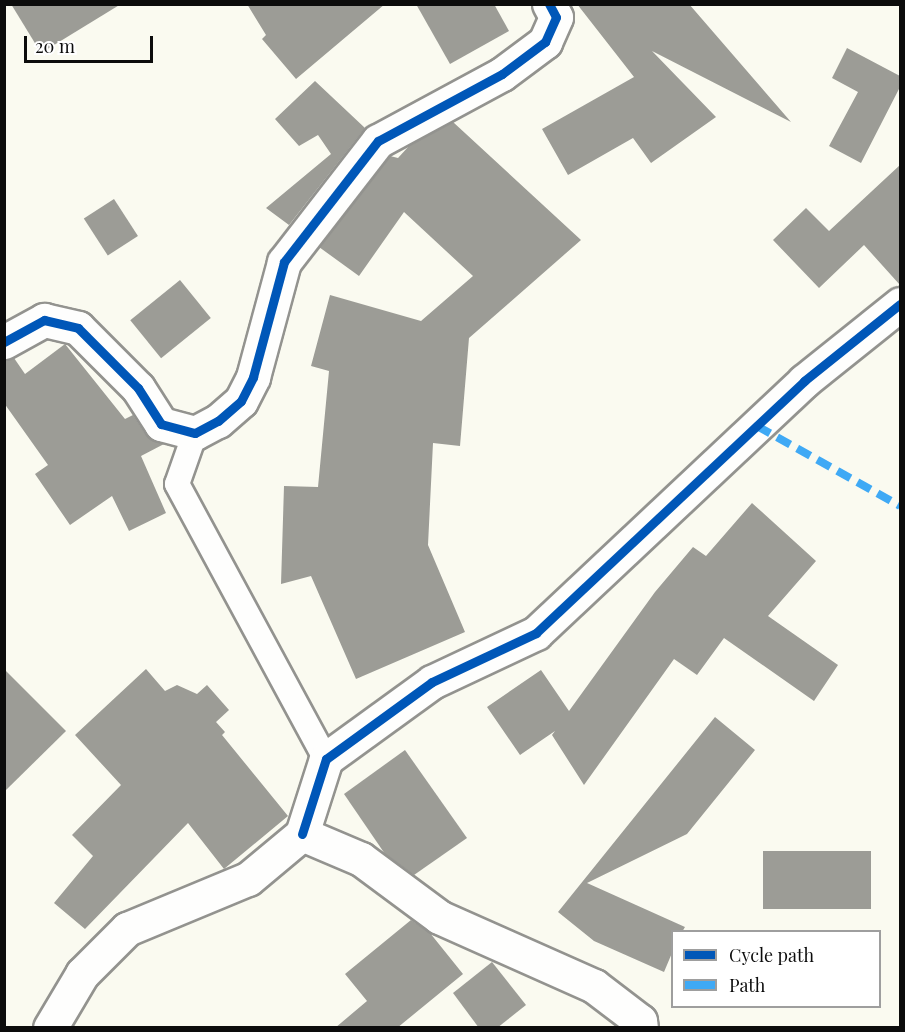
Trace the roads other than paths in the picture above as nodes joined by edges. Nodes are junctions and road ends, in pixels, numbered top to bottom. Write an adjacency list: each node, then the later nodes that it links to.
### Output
1 (549, 4): 4 (street)
2 (900, 304): 5 (street)
3 (4, 342): 4 (street)
4 (195, 433): 5 (lane)
5 (326, 759): 6 (street)
6 (302, 834): 7 (street); 8 (street)
7 (50, 1028)
8 (641, 1028)

